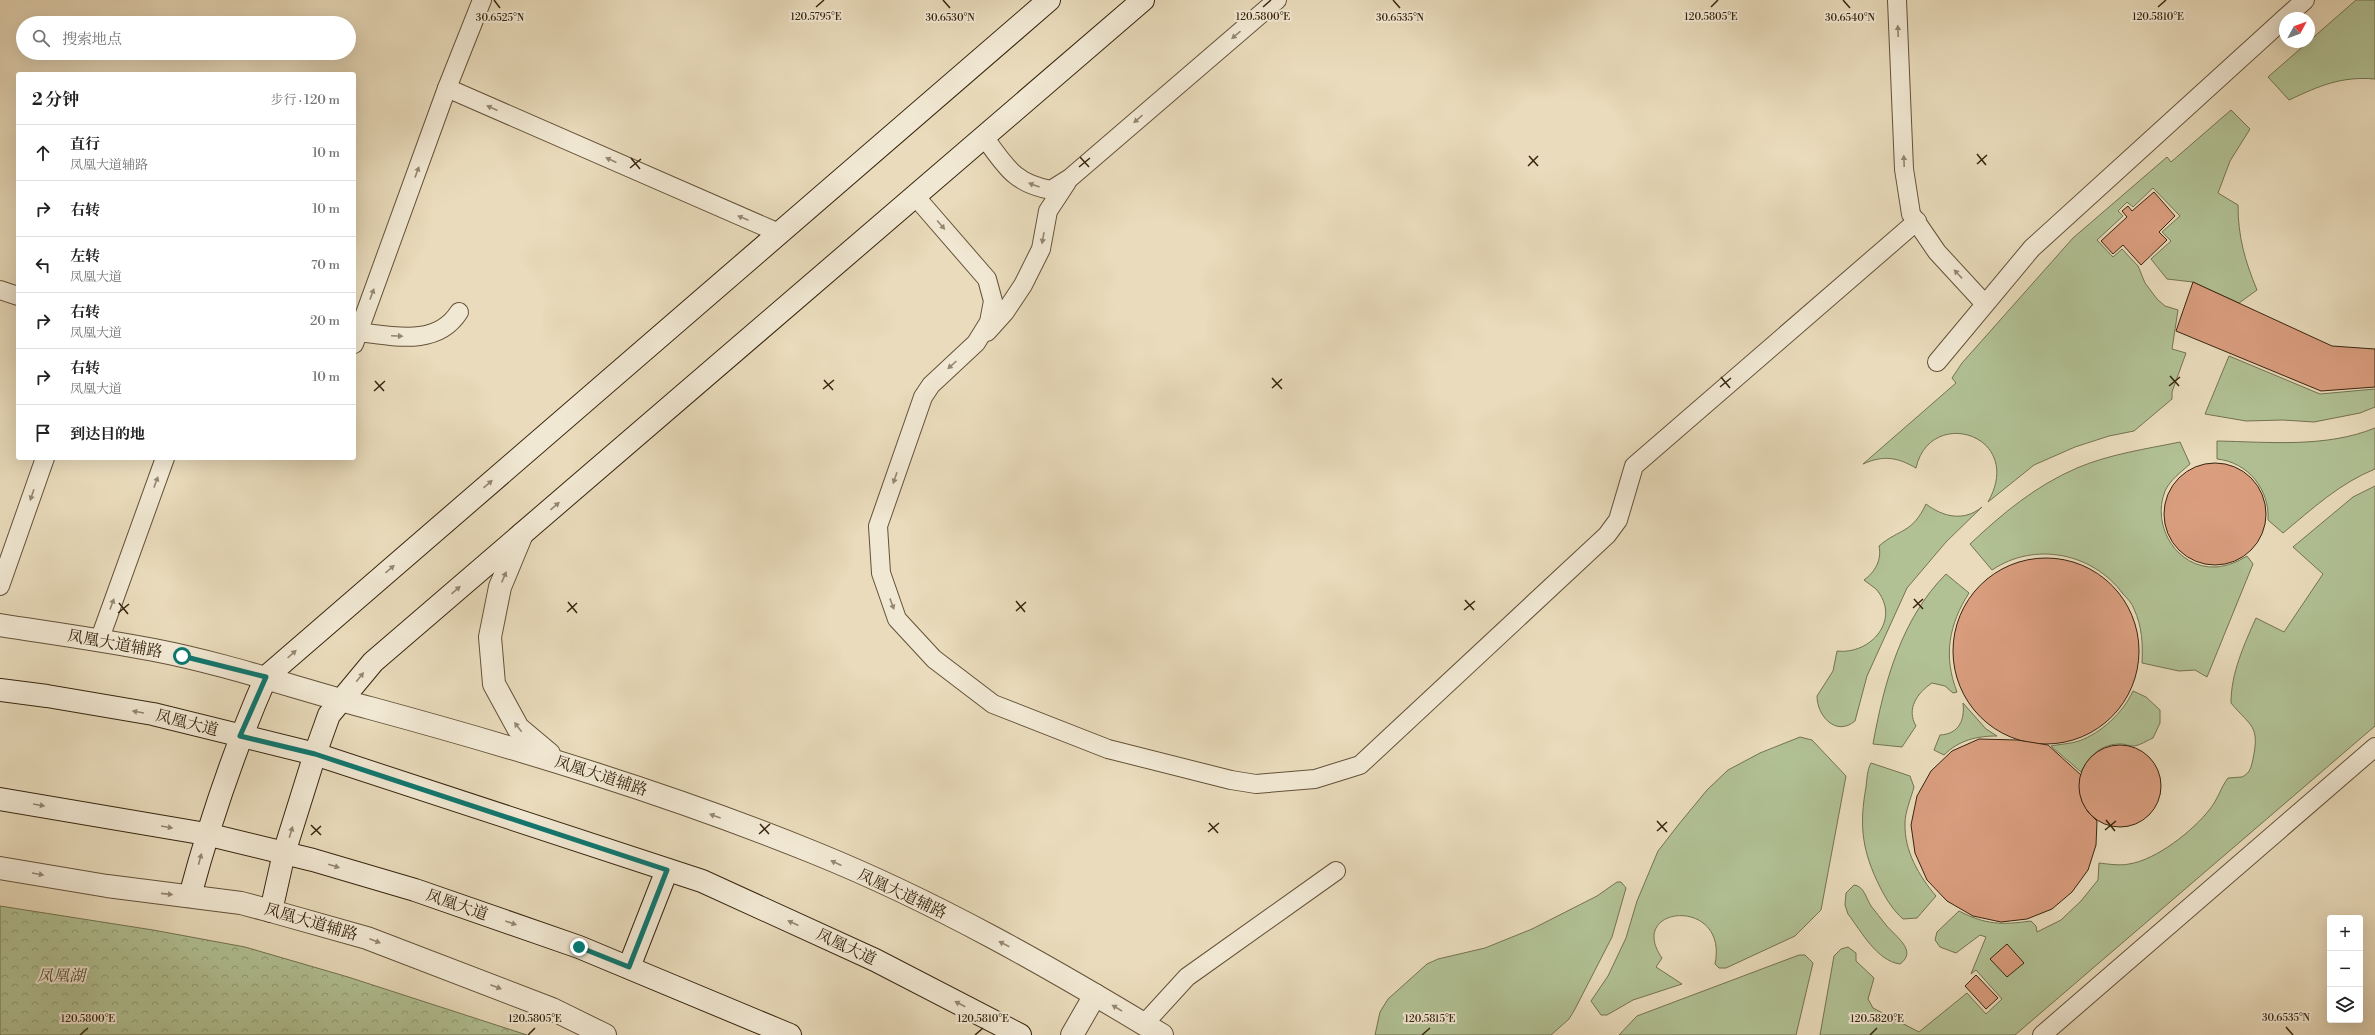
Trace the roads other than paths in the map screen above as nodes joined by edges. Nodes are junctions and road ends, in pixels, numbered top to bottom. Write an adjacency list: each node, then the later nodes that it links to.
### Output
1 (482, 0): 9 (lane)
2 (1049, 0): 14 (street)
3 (1143, 0): 10 (street)
4 (1276, 0): 11 (lane, one-way to 11)
5 (1897, 0): 13 (lane, one-way to 5)
6 (2305, 0): 7 (lane)
7 (2292, 12)
8 (2279, 23): 17 (lane)
9 (447, 88): 14 (lane, one-way to 9); 19 (lane, one-way to 9)
10 (984, 137): 11 (lane, one-way to 10); 12 (street)
11 (1070, 178): 20 (lane, one-way to 20)
12 (915, 196): 20 (lane, one-way to 20); 24 (street, one-way to 12)
13 (1916, 221): 17 (lane, one-way to 13); 20 (lane, one-way to 13)
14 (779, 233): 28 (street, one-way to 14)
15 (0, 290): 16 (lane)
16 (16, 295)
17 (1984, 303): 21 (lane)
18 (459, 312): 19 (lane, one-way to 18)
19 (356, 338)
20 (976, 343)
21 (1937, 362)
22 (44, 460): 25 (lane, one-way to 25)
23 (164, 460): 27 (lane, one-way to 23)
24 (522, 534): 30 (street, one-way to 24); 34 (street, one-way to 24)
25 (0, 586)
26 (0, 625): 27 (street, 凤凰大道辅路)
27 (99, 641): 28 (street, 凤凰大道辅路)
28 (266, 677): 30 (street, 凤凰大道辅路); 31 (street)
29 (0, 690): 31 (street, 凤凰大道, one-way to 29)
30 (342, 699): 33 (street); 34 (street, 凤凰大道辅路)
31 (240, 736): 33 (street, 凤凰大道); 36 (street)
32 (2375, 748): 51 (lane)
33 (315, 754): 37 (street, one-way to 33); 39 (street, 凤凰大道)
34 (558, 762): 44 (street, 凤凰大道辅路, one-way to 34)
35 (0, 799): 36 (street, 凤凰大道, one-way to 36)
36 (206, 834): 37 (street, 凤凰大道); 41 (street, one-way to 36)
37 (284, 853): 42 (street); 43 (street, 凤凰大道, one-way to 43)
38 (0, 868): 41 (street, 凤凰大道辅路, one-way to 41)
39 (667, 870): 43 (street); 48 (street, 凤凰大道, one-way to 39)
40 (1336, 870): 45 (lane)
41 (190, 896): 42 (street, 凤凰大道辅路)
42 (271, 911): 46 (street, 凤凰大道辅路, one-way to 46)
43 (629, 967): 47 (street, 凤凰大道)
44 (1095, 995): 45 (street, 凤凰大道辅路, one-way to 44); 49 (street)
45 (1144, 1024): 50 (street, 凤凰大道辅路)
46 (606, 1035)
47 (790, 1035)
48 (1020, 1035)
49 (1072, 1035)
50 (1162, 1035)
51 (2042, 1035)

